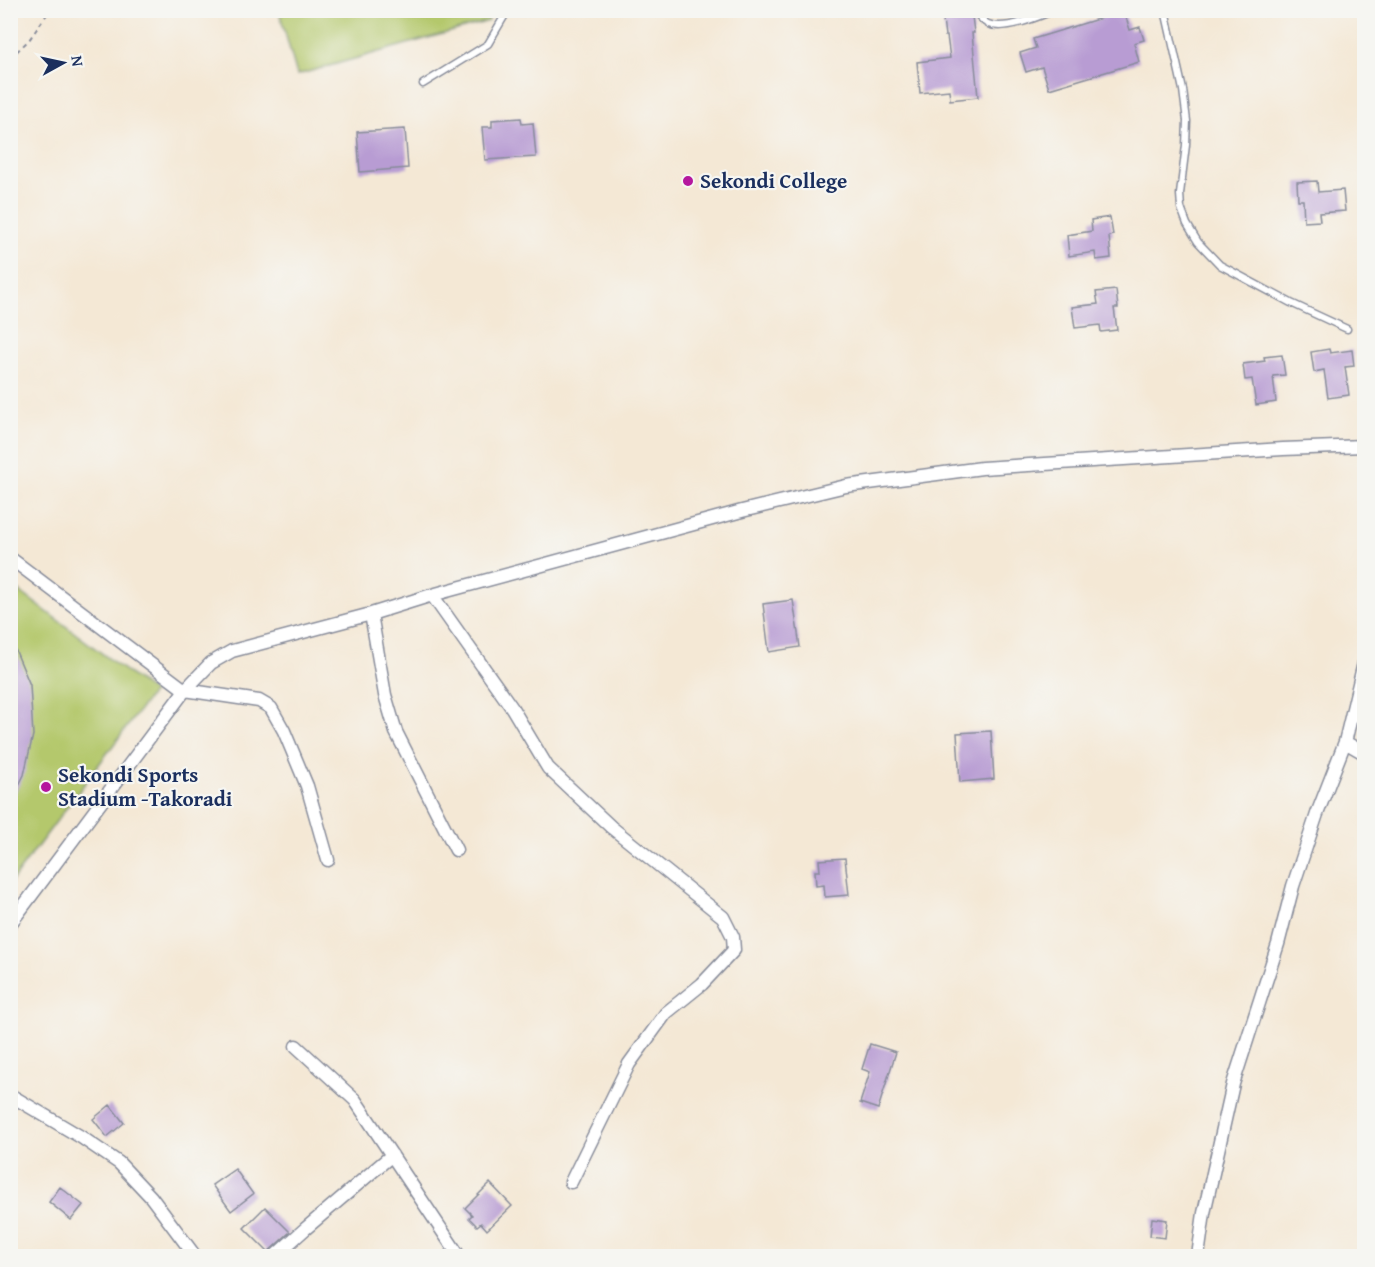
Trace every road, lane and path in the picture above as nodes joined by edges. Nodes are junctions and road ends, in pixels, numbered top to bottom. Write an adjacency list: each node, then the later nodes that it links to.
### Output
1 (50, 10): 6 (path)
2 (508, 10): 7 (lane)
3 (974, 10): 4 (lane)
4 (1055, 10)
5 (1165, 10): 8 (lane)
6 (10, 58)
7 (423, 84)
8 (1347, 329)
9 (1365, 446): 11 (street)
10 (10, 558): 14 (street)
11 (432, 595): 12 (street); 23 (street)
12 (371, 614): 14 (street); 17 (street)
13 (1365, 663): 15 (street)
14 (185, 690): 18 (street); 19 (street)
15 (1346, 742): 16 (street); 27 (street)
16 (1365, 753)
17 (456, 850)
18 (328, 860)
19 (10, 924)
20 (296, 1046): 22 (street)
21 (10, 1095): 24 (street)
22 (392, 1155): 25 (street); 26 (street)
23 (571, 1182)
24 (195, 1257)
25 (276, 1257)
26 (459, 1257)
27 (1198, 1257)

